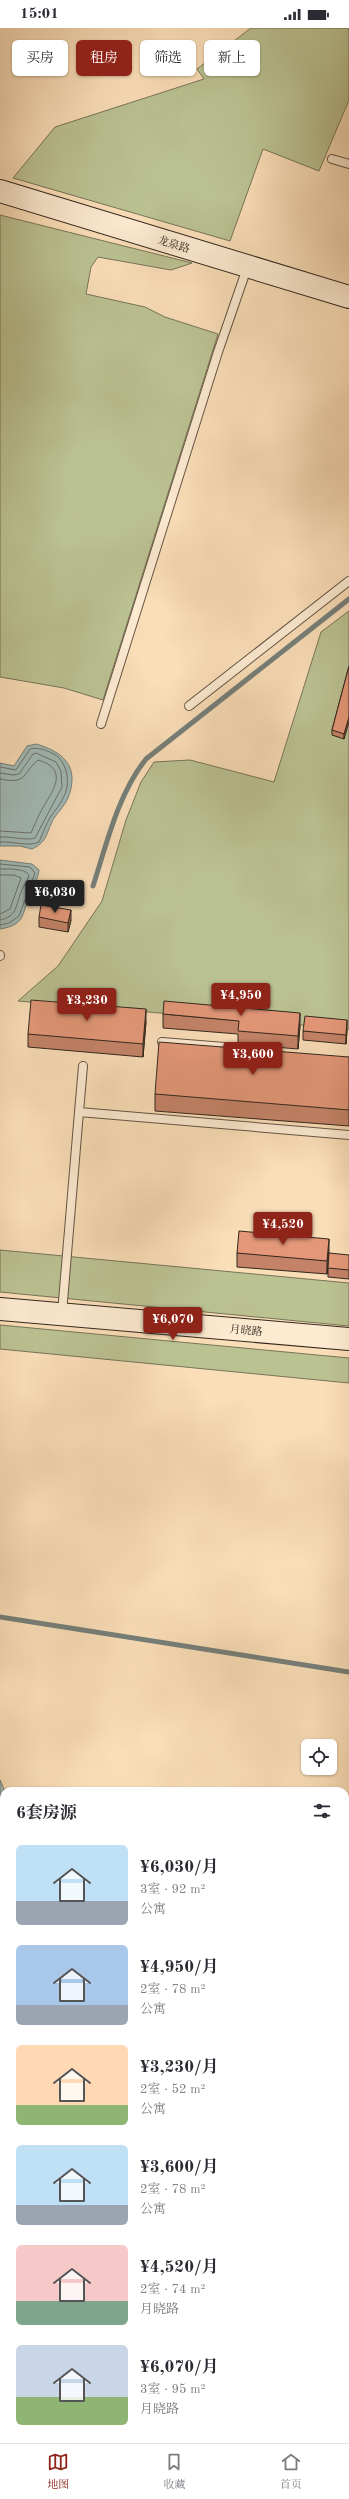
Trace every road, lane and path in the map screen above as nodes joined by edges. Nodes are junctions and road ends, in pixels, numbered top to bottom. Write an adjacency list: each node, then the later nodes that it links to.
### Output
1 (332, 159): 2 (lane)
2 (349, 164)
3 (0, 191): 4 (street, 龙泉路)
4 (248, 267): 5 (street, 龙泉路); 8 (lane)
5 (349, 297)
6 (349, 581): 7 (lane)
7 (189, 706)
8 (101, 724)
9 (162, 1042): 10 (lane)
10 (255, 1050)
11 (83, 1066): 12 (lane)
12 (79, 1112): 13 (lane); 15 (lane)
13 (349, 1135)
14 (0, 1308): 15 (street, 月晓路)
15 (61, 1314): 16 (street, 月晓路)
16 (349, 1339)

